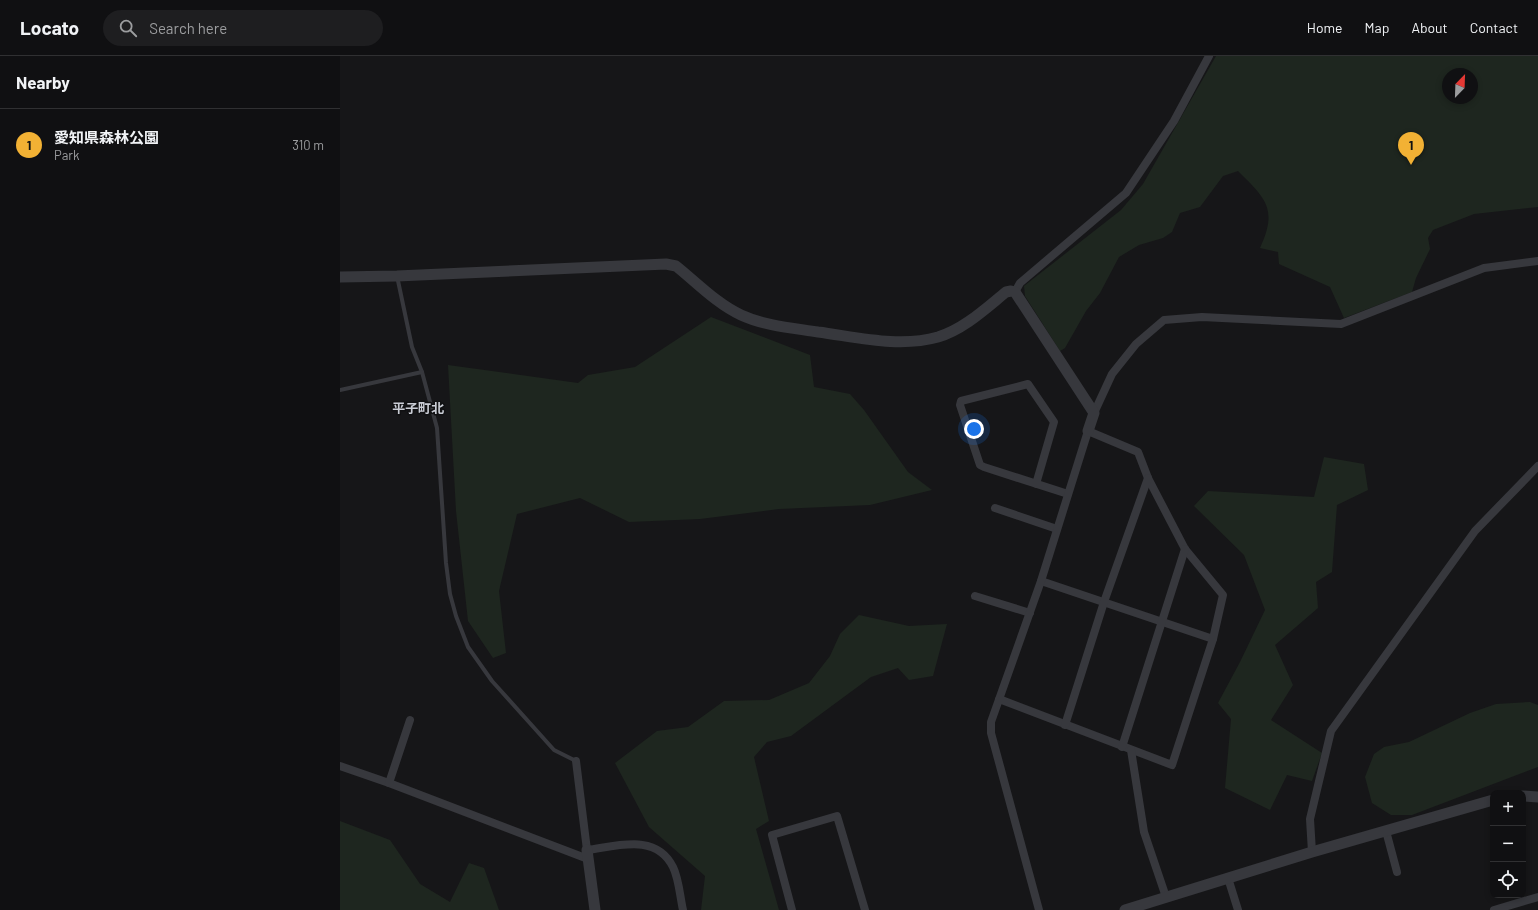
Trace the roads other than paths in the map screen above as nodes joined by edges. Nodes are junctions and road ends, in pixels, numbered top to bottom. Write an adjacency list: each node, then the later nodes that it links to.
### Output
1 (1209, 56): 5 (street)
2 (1538, 261): 8 (street)
3 (397, 276): 4 (street); 5 (street); 6 (lane)
4 (340, 277)
5 (1015, 292): 8 (street)
6 (422, 372): 7 (lane); 28 (lane)
7 (340, 390)
8 (1094, 413): 9 (street)
9 (1088, 431): 11 (street); 13 (street)
10 (1538, 466): 35 (street)
11 (1148, 478): 16 (street); 19 (street)
12 (1036, 484): 12 (street); 13 (street)
13 (1068, 494): 15 (street)
14 (995, 508): 15 (street)
15 (1057, 528): 17 (street)
16 (1186, 549): 21 (street); 22 (street)
17 (1041, 581): 19 (street); 20 (street)
18 (975, 596): 20 (street)
19 (1104, 602): 21 (street); 25 (street)
20 (1030, 613): 23 (street)
21 (1163, 622): 22 (street); 26 (street)
22 (1212, 639): 27 (street)
23 (999, 699): 25 (street); 45 (street)
24 (410, 720): 30 (street)
25 (1065, 725): 26 (street)
26 (1122, 746): 27 (street)
27 (1131, 750): 39 (street)
28 (576, 761): 36 (street)
29 (340, 766): 30 (street)
30 (388, 782): 36 (street)
31 (1526, 796): 32 (street)
32 (1538, 797)
33 (1490, 801): 34 (street)
34 (1386, 831): 35 (street); 37 (street)
35 (1312, 852): 38 (street)
36 (588, 854): 41 (street); 42 (street)
37 (1397, 872)
38 (1228, 878): 39 (street); 47 (street)
39 (1166, 897): 46 (street)
40 (1538, 897): 48 (street)
41 (595, 910)
42 (683, 910)
43 (792, 910): 44 (street)
44 (865, 910)
45 (1039, 910)
46 (1127, 910)
47 (1238, 910)
48 (1494, 910)

